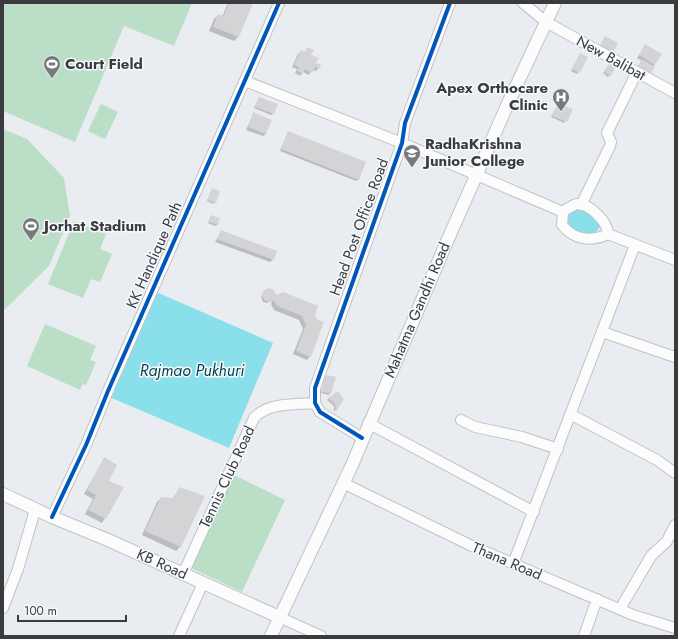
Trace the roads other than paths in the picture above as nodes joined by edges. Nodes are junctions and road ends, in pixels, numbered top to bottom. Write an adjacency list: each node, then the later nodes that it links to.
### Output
1 (279, 3): 8 (street, KK Handique Path)
2 (450, 3): 10 (street, Head Post Office Road)
3 (455, 3): 10 (street, Head Post Office Road)
4 (523, 3): 6 (street, New Balibat)
5 (555, 3): 6 (main road, Mahatma Gandhi Road)
6 (546, 22): 7 (street, New Balibat); 12 (main road, Mahatma Gandhi Road)
7 (637, 72): 9 (street, New Balibat); 13 (street)
8 (245, 81): 11 (street); 31 (street, KK Handique Path)
9 (675, 93)
10 (405, 129): 11 (street, Head Post Office Road)
11 (402, 143): 12 (street); 20 (street, Head Post Office Road)
12 (476, 176): 14 (street); 23 (main road, Mahatma Gandhi Road)
13 (581, 205): 14 (street); 15 (street)
14 (563, 212): 15 (street)
15 (608, 234): 16 (street)
16 (636, 245): 17 (street); 18 (street)
17 (675, 260)
18 (602, 332): 19 (street); 21 (street)
19 (675, 357)
20 (315, 403): 24 (street); 34 (street, Tennis Club Road)
21 (572, 414): 25 (street); 26 (street)
22 (461, 420): 25 (street)
23 (368, 423): 24 (main road, Mahatma Gandhi Road); 30 (street)
24 (362, 438): 27 (main road, Mahatma Gandhi Road)
25 (558, 449): 30 (street)
26 (675, 473)
27 (343, 483): 33 (street, Thana Road); 39 (main road, Mahatma Gandhi Road)
28 (3, 494): 29 (main road, KB Road)
29 (35, 510): 31 (main road, KB Road); 37 (street)
30 (534, 512): 33 (street)
31 (52, 517): 34 (main road, KB Road)
32 (675, 525): 38 (street)
33 (513, 564): 36 (street, Thana Road)
34 (183, 574): 35 (main road, KB Road)
35 (203, 583): 39 (main road, KB Road); 41 (street)
36 (597, 599): 38 (street, Thana Road); 44 (street)
37 (3, 608)
38 (620, 609): 40 (street, Thana Road)
39 (279, 617): 42 (main road, Mahatma Gandhi Road); 43 (street, KB Road)
40 (675, 628)
41 (179, 636)
42 (271, 636)
43 (321, 636)
44 (584, 636)

